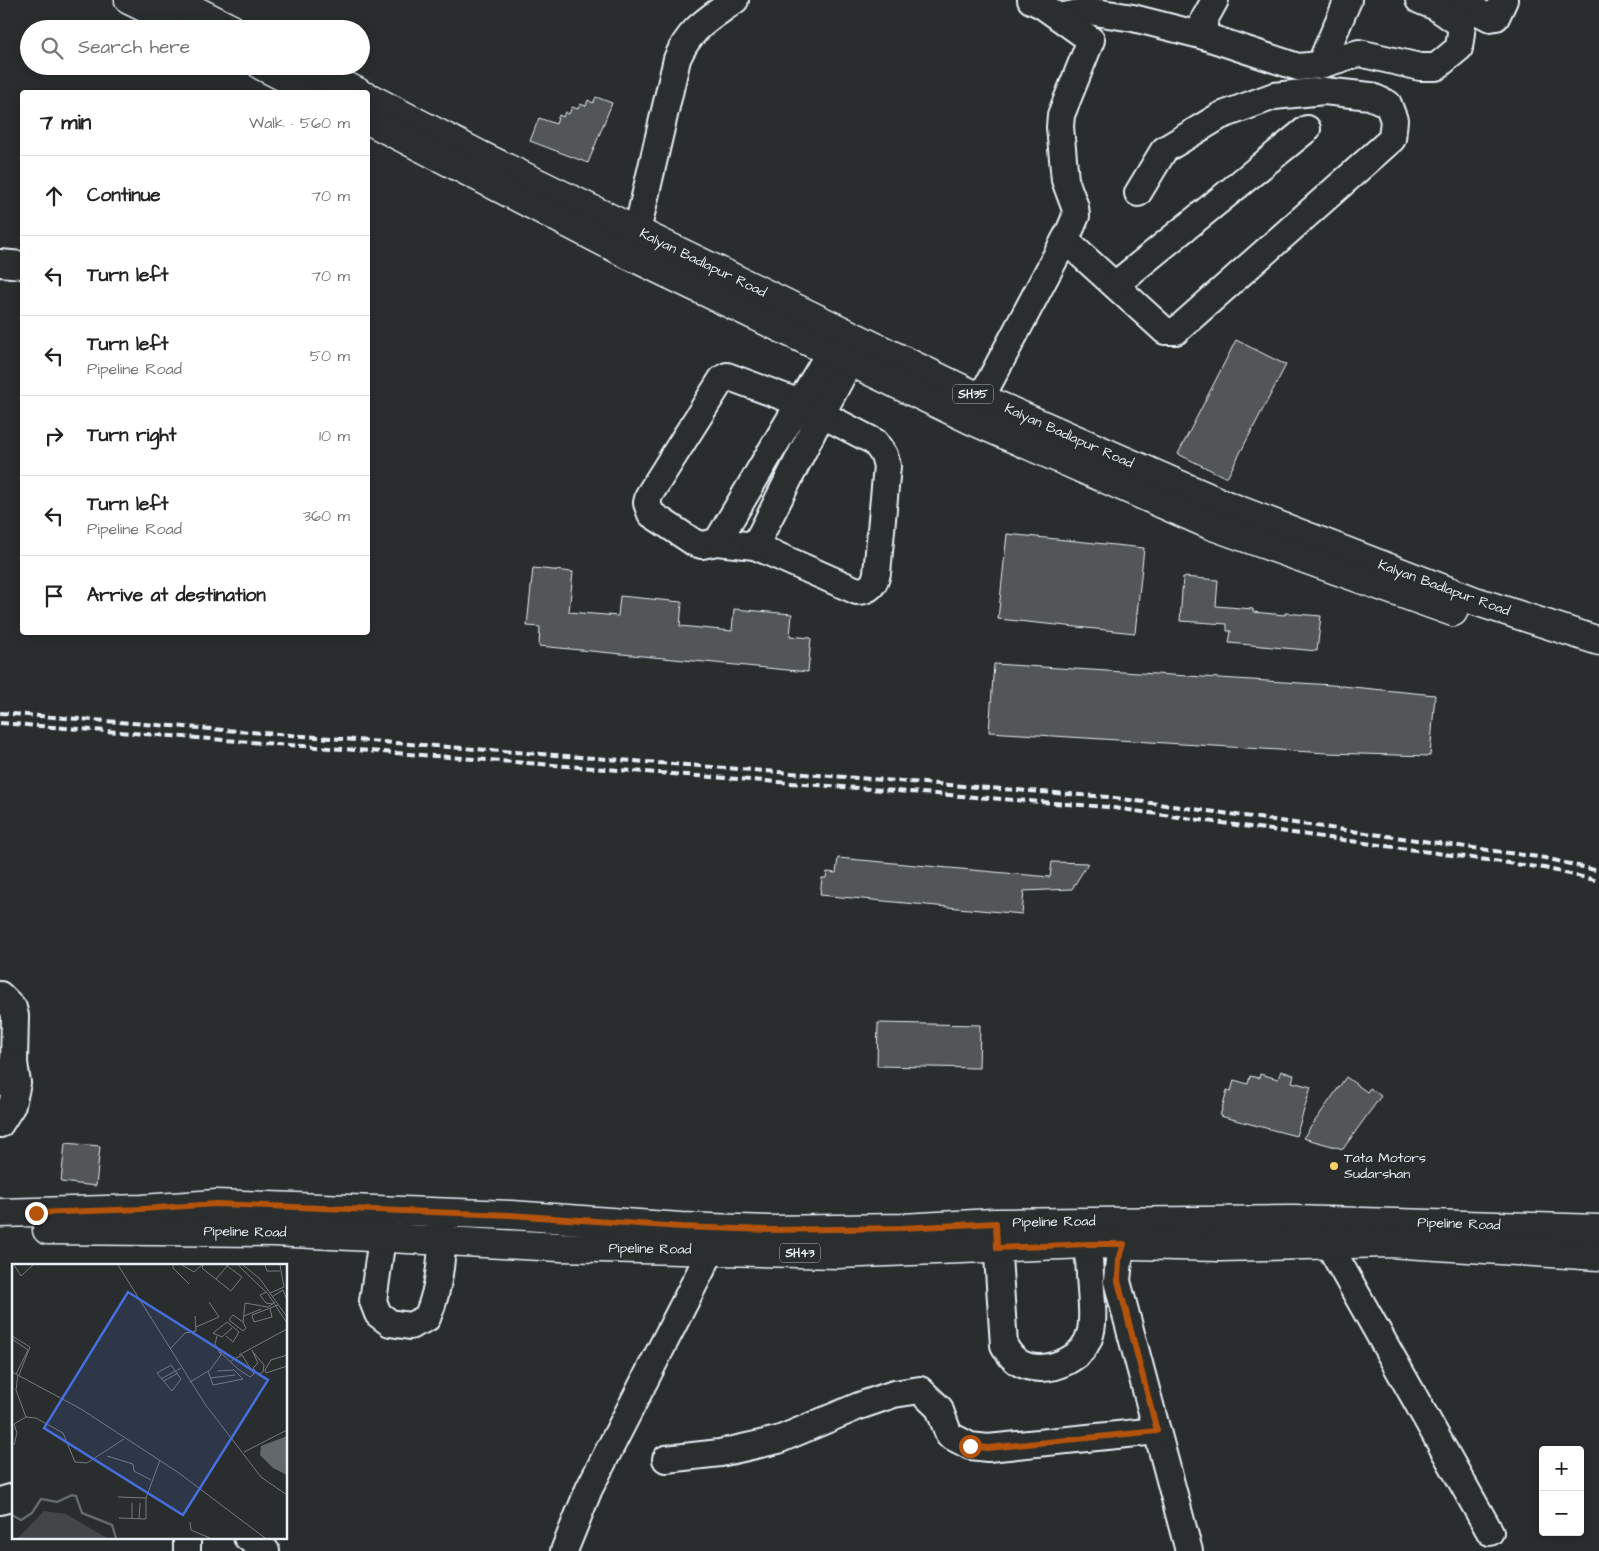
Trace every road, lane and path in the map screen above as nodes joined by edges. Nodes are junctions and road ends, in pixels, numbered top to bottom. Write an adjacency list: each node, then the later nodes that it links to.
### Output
1 (129, 0): 12 (main road)
2 (175, 0): 13 (main road)
3 (736, 0): 25 (street)
4 (1031, 0): 11 (street)
5 (1206, 0): 14 (street)
6 (1215, 0): 14 (street)
7 (1348, 0): 15 (street)
8 (1418, 0): 15 (street)
9 (1455, 0): 10 (street)
10 (1504, 0)
11 (1059, 17): 14 (street); 24 (street)
12 (170, 20)
13 (214, 20)
14 (1196, 34): 15 (street)
15 (1320, 65)
16 (285, 75): 17 (main road)
17 (305, 83): 18 (main road)
18 (346, 90)
19 (370, 98): 22 (main road, Kalyan Badlapur Road / SH35)
20 (370, 121): 22 (main road, Kalyan Badlapur Road / SH35)
21 (1307, 129): 28 (street)
22 (474, 164): 25 (main road, Kalyan Badlapur Road / SH35)
23 (1138, 193): 28 (street)
24 (1065, 240): 28 (street); 31 (street)
25 (634, 244): 29 (main road, Kalyan Badlapur Road / SH35); 31 (main road, Kalyan Badlapur Road / SH35)
26 (0, 263): 27 (street)
27 (20, 265)
28 (1115, 285)
29 (840, 357): 30 (street); 31 (main road, Kalyan Badlapur Road / SH35)
30 (811, 408): 32 (street); 32 (street); 33 (street); 33 (street)
31 (976, 409): 34 (main road, Kalyan Badlapur Road / SH35); 35 (main road, Kalyan Badlapur Road / SH35)
32 (717, 542): 33 (street)
33 (755, 546)
34 (1599, 642)
35 (1599, 661)
36 (0, 995): 37 (street)
37 (4, 1074): 38 (street)
38 (0, 1124)
39 (385, 1211): 41 (main road, Pipeline Road / SH43); 42 (main road, Pipeline Road / SH43); 48 (street)
40 (0, 1213): 42 (main road, Pipeline Road / SH43)
41 (441, 1213): 49 (main road, Pipeline Road / SH43); 50 (street)
42 (140, 1220): 44 (main road, Pipeline Road / SH43); 48 (main road, Pipeline Road / SH43)
43 (1599, 1229): 46 (main road, Pipeline Road / SH43)
44 (0, 1230)
45 (1125, 1233): 46 (main road, Pipeline Road / SH43); 47 (main road, Pipeline Road / SH43); 51 (main road, Pipeline Road / SH43); 53 (street)
46 (1329, 1233): 52 (main road, Pipeline Road / SH43); 55 (street)
47 (996, 1235): 49 (main road, Pipeline Road / SH43); 51 (main road, Pipeline Road / SH43); 51 (street)
48 (382, 1238): 50 (main road, Pipeline Road / SH43); 50 (street)
49 (716, 1240): 50 (main road, Pipeline Road / SH43); 60 (street)
50 (442, 1241)
51 (1088, 1244)
52 (1599, 1256)
53 (1157, 1431): 54 (street); 61 (street)
54 (666, 1459)
55 (1490, 1532)
56 (187, 1538): 58 (street)
57 (248, 1538): 59 (street)
58 (187, 1551)
59 (266, 1551)
60 (564, 1551)
61 (1189, 1551)

